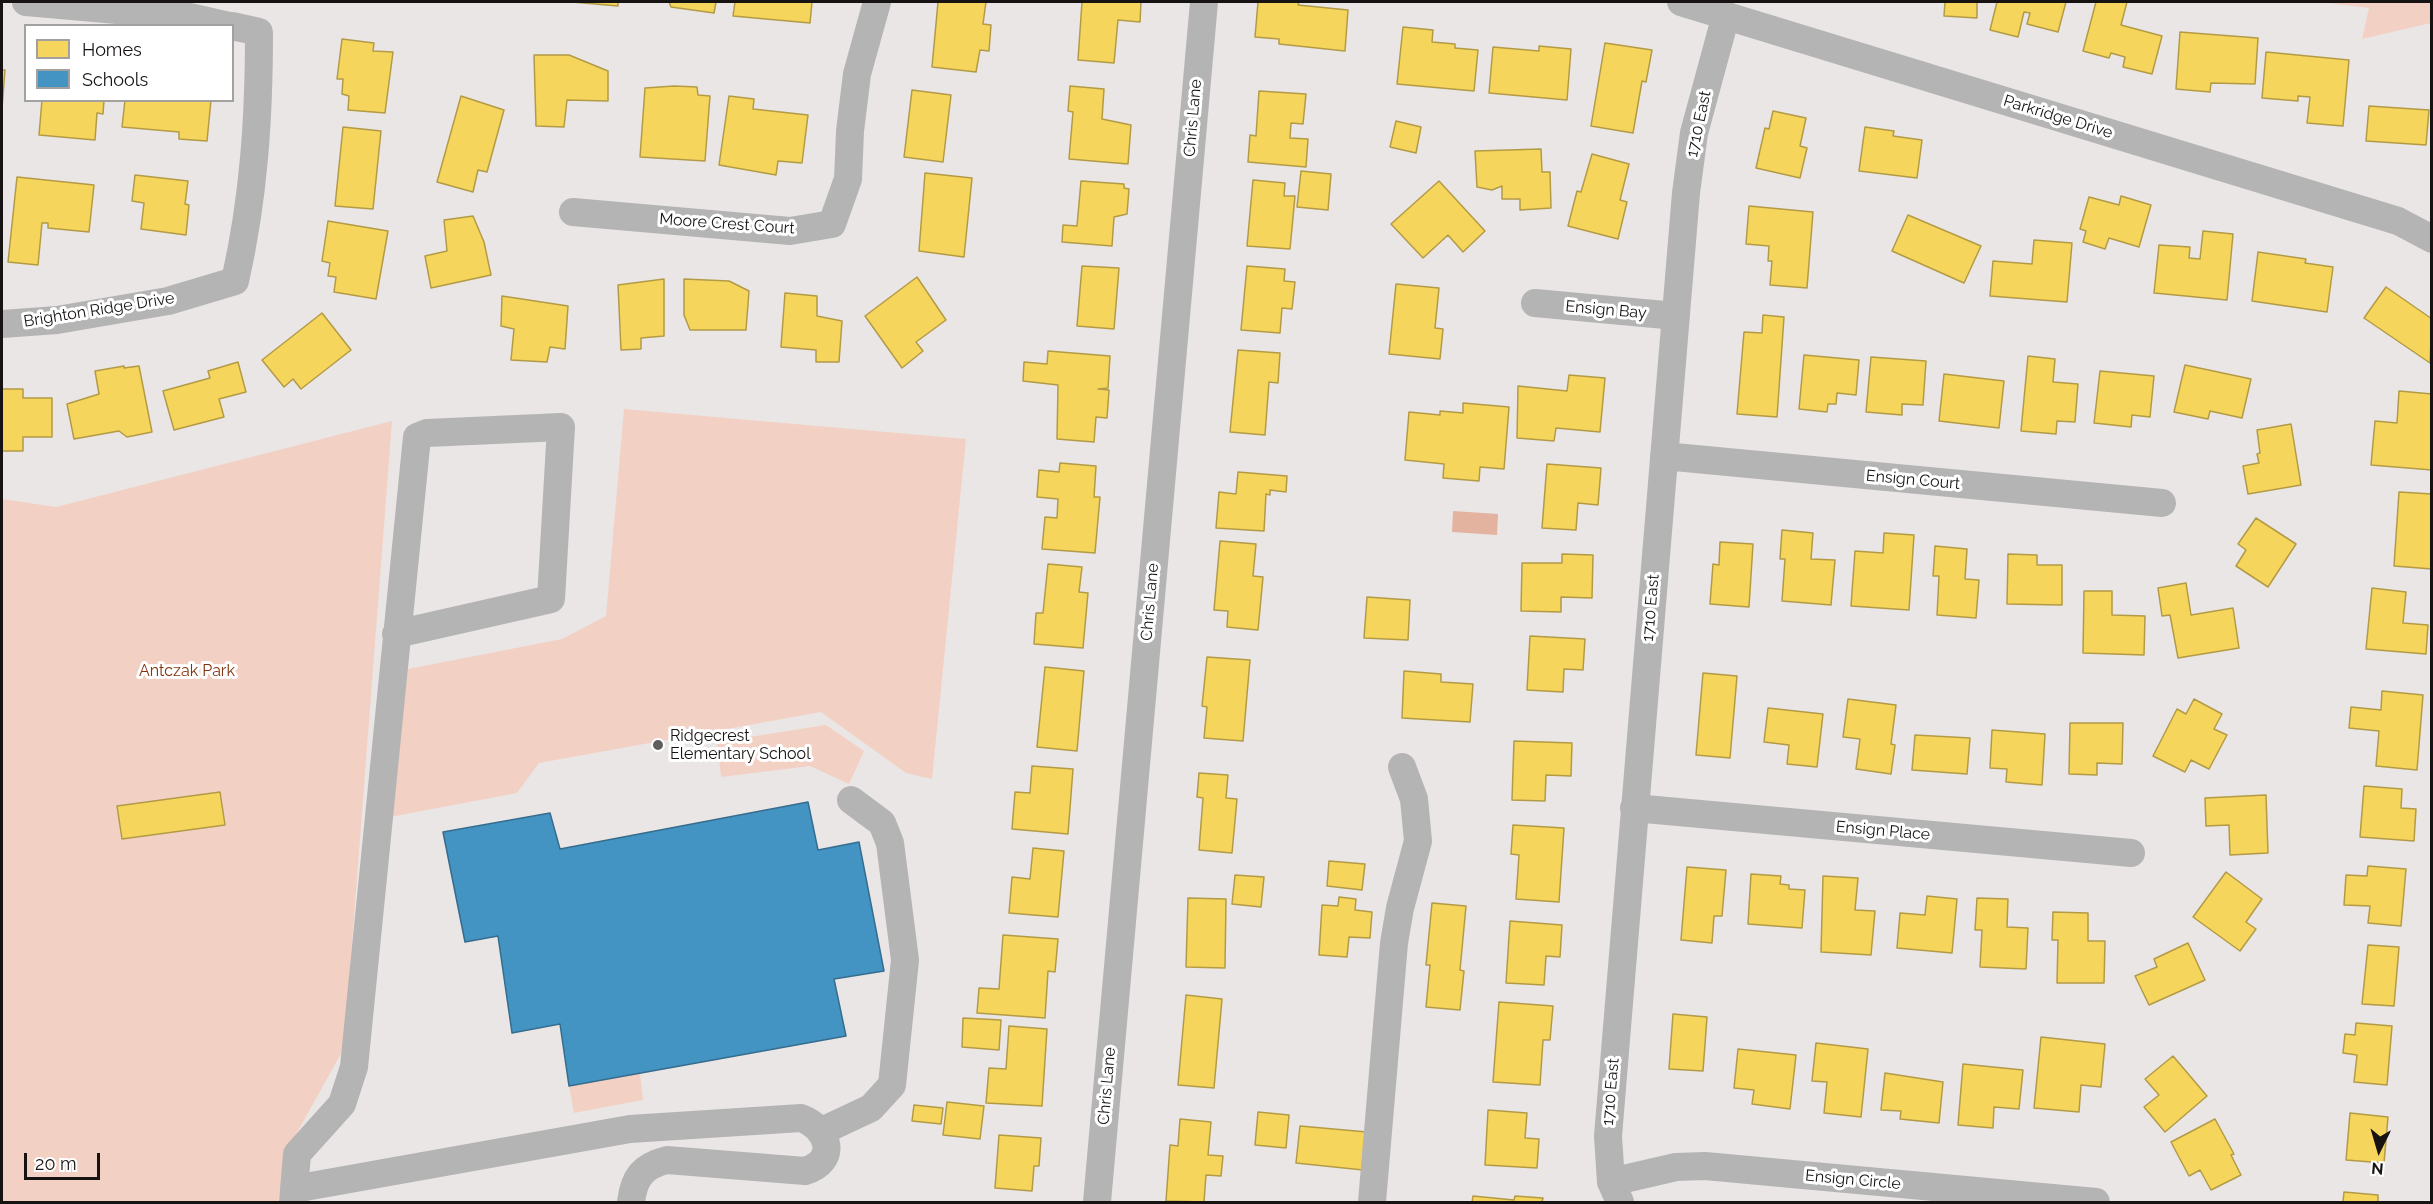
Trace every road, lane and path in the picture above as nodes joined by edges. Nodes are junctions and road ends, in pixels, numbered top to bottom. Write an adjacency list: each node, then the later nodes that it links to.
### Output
1 (26, 2): 6 (street)
2 (877, 2): 8 (street, Moore Crest Court)
3 (1204, 2): 24 (street, Chris Lane)
4 (1681, 2): 5 (street, Parkridge Drive)
5 (1726, 15): 9 (street, Parkridge Drive); 11 (street, 1710 East)
6 (222, 24)
7 (234, 27): 12 (street, Brighton Ridge Drive)
8 (573, 212)
9 (2432, 239)
10 (1535, 303): 11 (street, Ensign Bay)
11 (1676, 316): 13 (street, 1710 East)
12 (2, 324)
13 (1664, 456): 14 (street, Ensign Court); 18 (street, 1710 East)
14 (2162, 503)
15 (396, 634): 15 (street); 22 (street)
16 (1402, 767): 25 (street)
17 (851, 800): 20 (street)
18 (1634, 808): 19 (street, Ensign Place); 21 (street, 1710 East)
19 (2132, 853)
20 (822, 1131): 22 (street); 23 (street)
21 (1615, 1192): 26 (street, Ensign Circle)
22 (294, 1196)
23 (631, 1203)
24 (1097, 1203)
25 (1372, 1203)
26 (2096, 1203)

